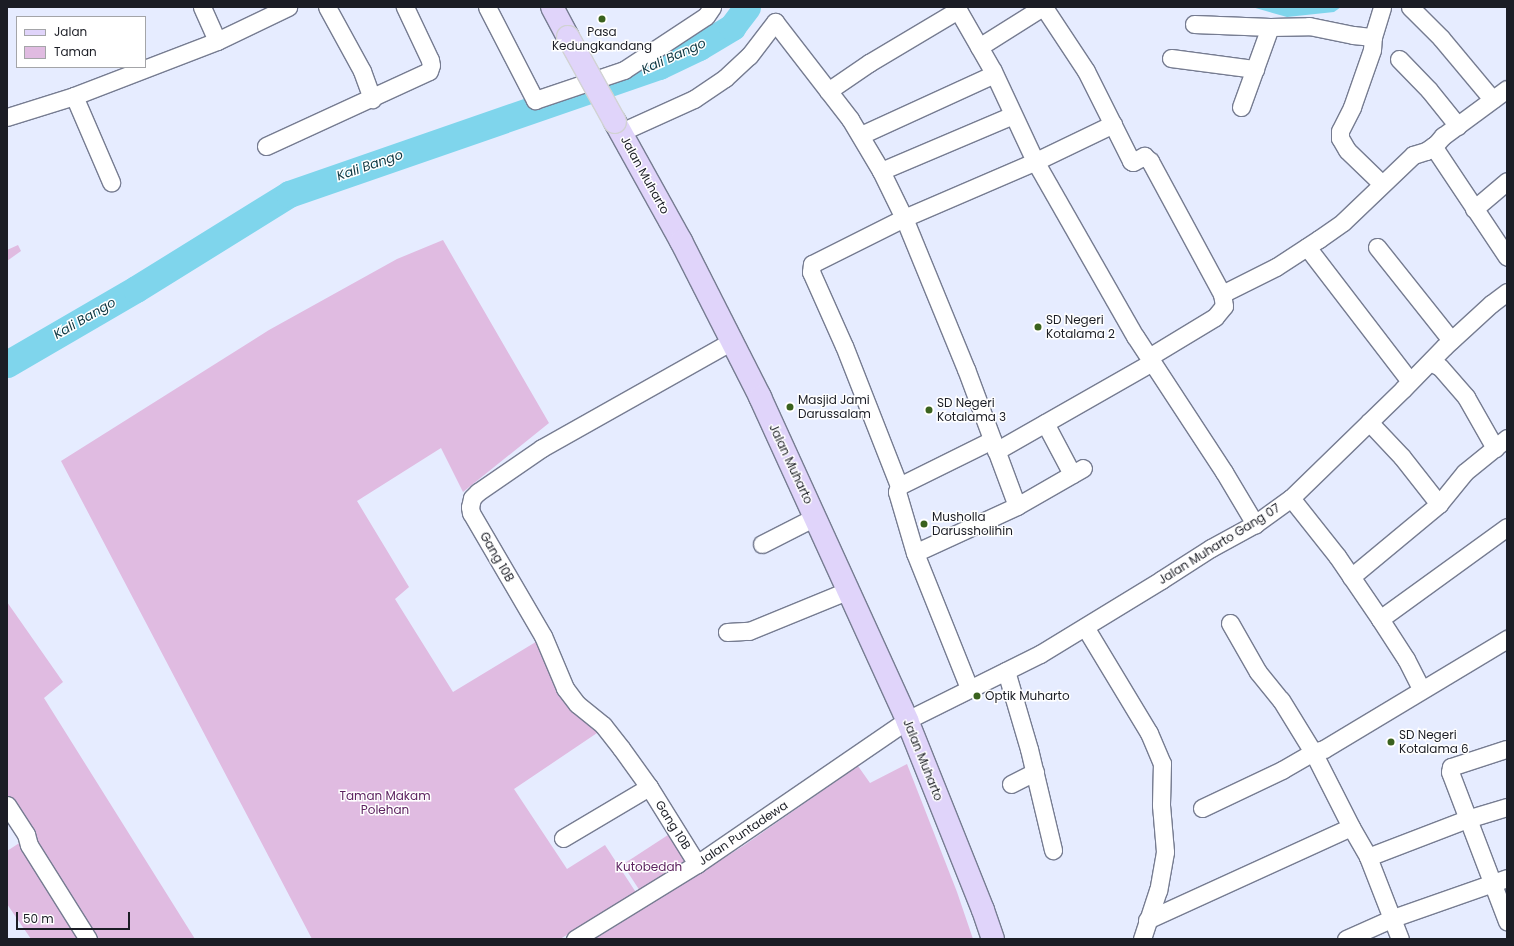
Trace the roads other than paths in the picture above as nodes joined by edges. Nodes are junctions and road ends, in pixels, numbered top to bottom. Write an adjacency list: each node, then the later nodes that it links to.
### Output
1 (202, 7): 13 (street)
2 (288, 7): 13 (street)
3 (327, 7): 22 (street)
4 (405, 7): 22 (street)
5 (486, 7): 7 (street)
6 (552, 7): 29 (main road, Jalan Muharto, bridge)
7 (712, 7)
8 (1382, 7): 12 (street)
9 (1410, 7): 23 (street)
10 (1194, 24): 11 (street)
11 (1270, 27): 12 (street); 17 (street)
12 (1373, 37): 37 (street)
13 (217, 41): 21 (street)
14 (979, 47): 18 (street); 20 (street); 27 (street)
15 (1170, 58): 17 (street)
16 (1399, 59): 28 (street)
17 (1255, 69): 24 (street)
18 (994, 74): 25 (street); 30 (street)
19 (1507, 89): 23 (street)
20 (828, 91): 29 (street); 30 (street)
21 (74, 96): 26 (street); 36 (street)
22 (372, 99): 31 (street)
23 (1492, 99): 28 (street)
24 (1241, 107)
25 (1013, 115): 33 (street); 34 (street)
26 (7, 117)
27 (1113, 124): 33 (street); 44 (street)
28 (1458, 126): 32 (street)
29 (618, 127): 46 (main road, Jalan Muharto)
30 (861, 135): 34 (street)
31 (266, 146)
32 (1433, 146): 37 (street); 38 (street)
33 (1035, 161): 39 (street); 47 (street)
34 (881, 171): 39 (street)
35 (1507, 181): 38 (street)
36 (111, 182)
37 (1381, 183): 40 (street)
38 (1474, 209): 42 (street)
39 (904, 218): 53 (street); 54 (street)
40 (1307, 247): 44 (street); 49 (street)
41 (1377, 247): 45 (street)
42 (1507, 257)
43 (1507, 292): 45 (street, Jalan Muharto Gang 07)
44 (1222, 294): 47 (street)
45 (1451, 340): 48 (street, Jalan Muharto Gang 07)
46 (732, 341): 58 (main road, Jalan Muharto); 78 (street, Gang 10B)
47 (1150, 359): 51 (street); 59 (street)
48 (1430, 362): 49 (street, Jalan Muharto Gang 07); 52 (street)
49 (1410, 380): 50 (street, Jalan Muharto Gang 07)
50 (1369, 422): 55 (street, Jalan Muharto Gang 07); 56 (street)
51 (1045, 423): 53 (street); 57 (street)
52 (1503, 445): 56 (street)
53 (994, 446): 54 (street); 57 (street)
54 (899, 486): 62 (street)
55 (1291, 498): 59 (street, Jalan Muharto Gang 07); 63 (street)
56 (1439, 504): 63 (street)
57 (1017, 506): 62 (street)
58 (816, 518): 61 (street); 64 (main road, Jalan Muharto)
59 (1255, 524): 67 (street, Jalan Muharto Gang 07)
60 (1507, 527): 65 (street)
61 (762, 544)
62 (915, 554): 71 (street)
63 (1351, 577): 65 (street)
64 (849, 590): 68 (street); 73 (main road, Jalan Muharto)
65 (1380, 619): 72 (street)
66 (1230, 623): 75 (street)
67 (1085, 627): 70 (street, Jalan Muharto Gang 07); 90 (street)
68 (727, 632)
69 (1507, 639): 72 (street)
70 (1006, 671): 71 (street, Jalan Muharto Gang 07); 76 (street)
71 (969, 688): 73 (street, Jalan Muharto Gang 07)
72 (1422, 689): 75 (street)
73 (906, 720): 87 (street, Jalan Puntadewa); 94 (main road, Jalan Muharto)
74 (1506, 749): 82 (street)
75 (1313, 752): 81 (street); 83 (street)
76 (1035, 772): 77 (street); 85 (street)
77 (1011, 784)
78 (649, 787): 84 (street); 87 (street, Gang 10B)
79 (7, 805): 92 (street)
80 (1507, 806): 82 (street)
81 (1202, 808)
82 (1467, 819): 86 (street); 88 (street)
83 (1351, 827): 86 (street); 90 (street)
84 (563, 838)
85 (1053, 850)
86 (1368, 857): 89 (street)
87 (697, 864): 93 (street, Jalan Puntadewa)
88 (1499, 881): 89 (street); 91 (street)
89 (1393, 918): 96 (street); 97 (street)
90 (1147, 920): 95 (street)
91 (1507, 921)
92 (88, 939)
93 (575, 939)
94 (993, 939)
95 (1142, 939)
96 (1346, 939)
97 (1400, 939)

